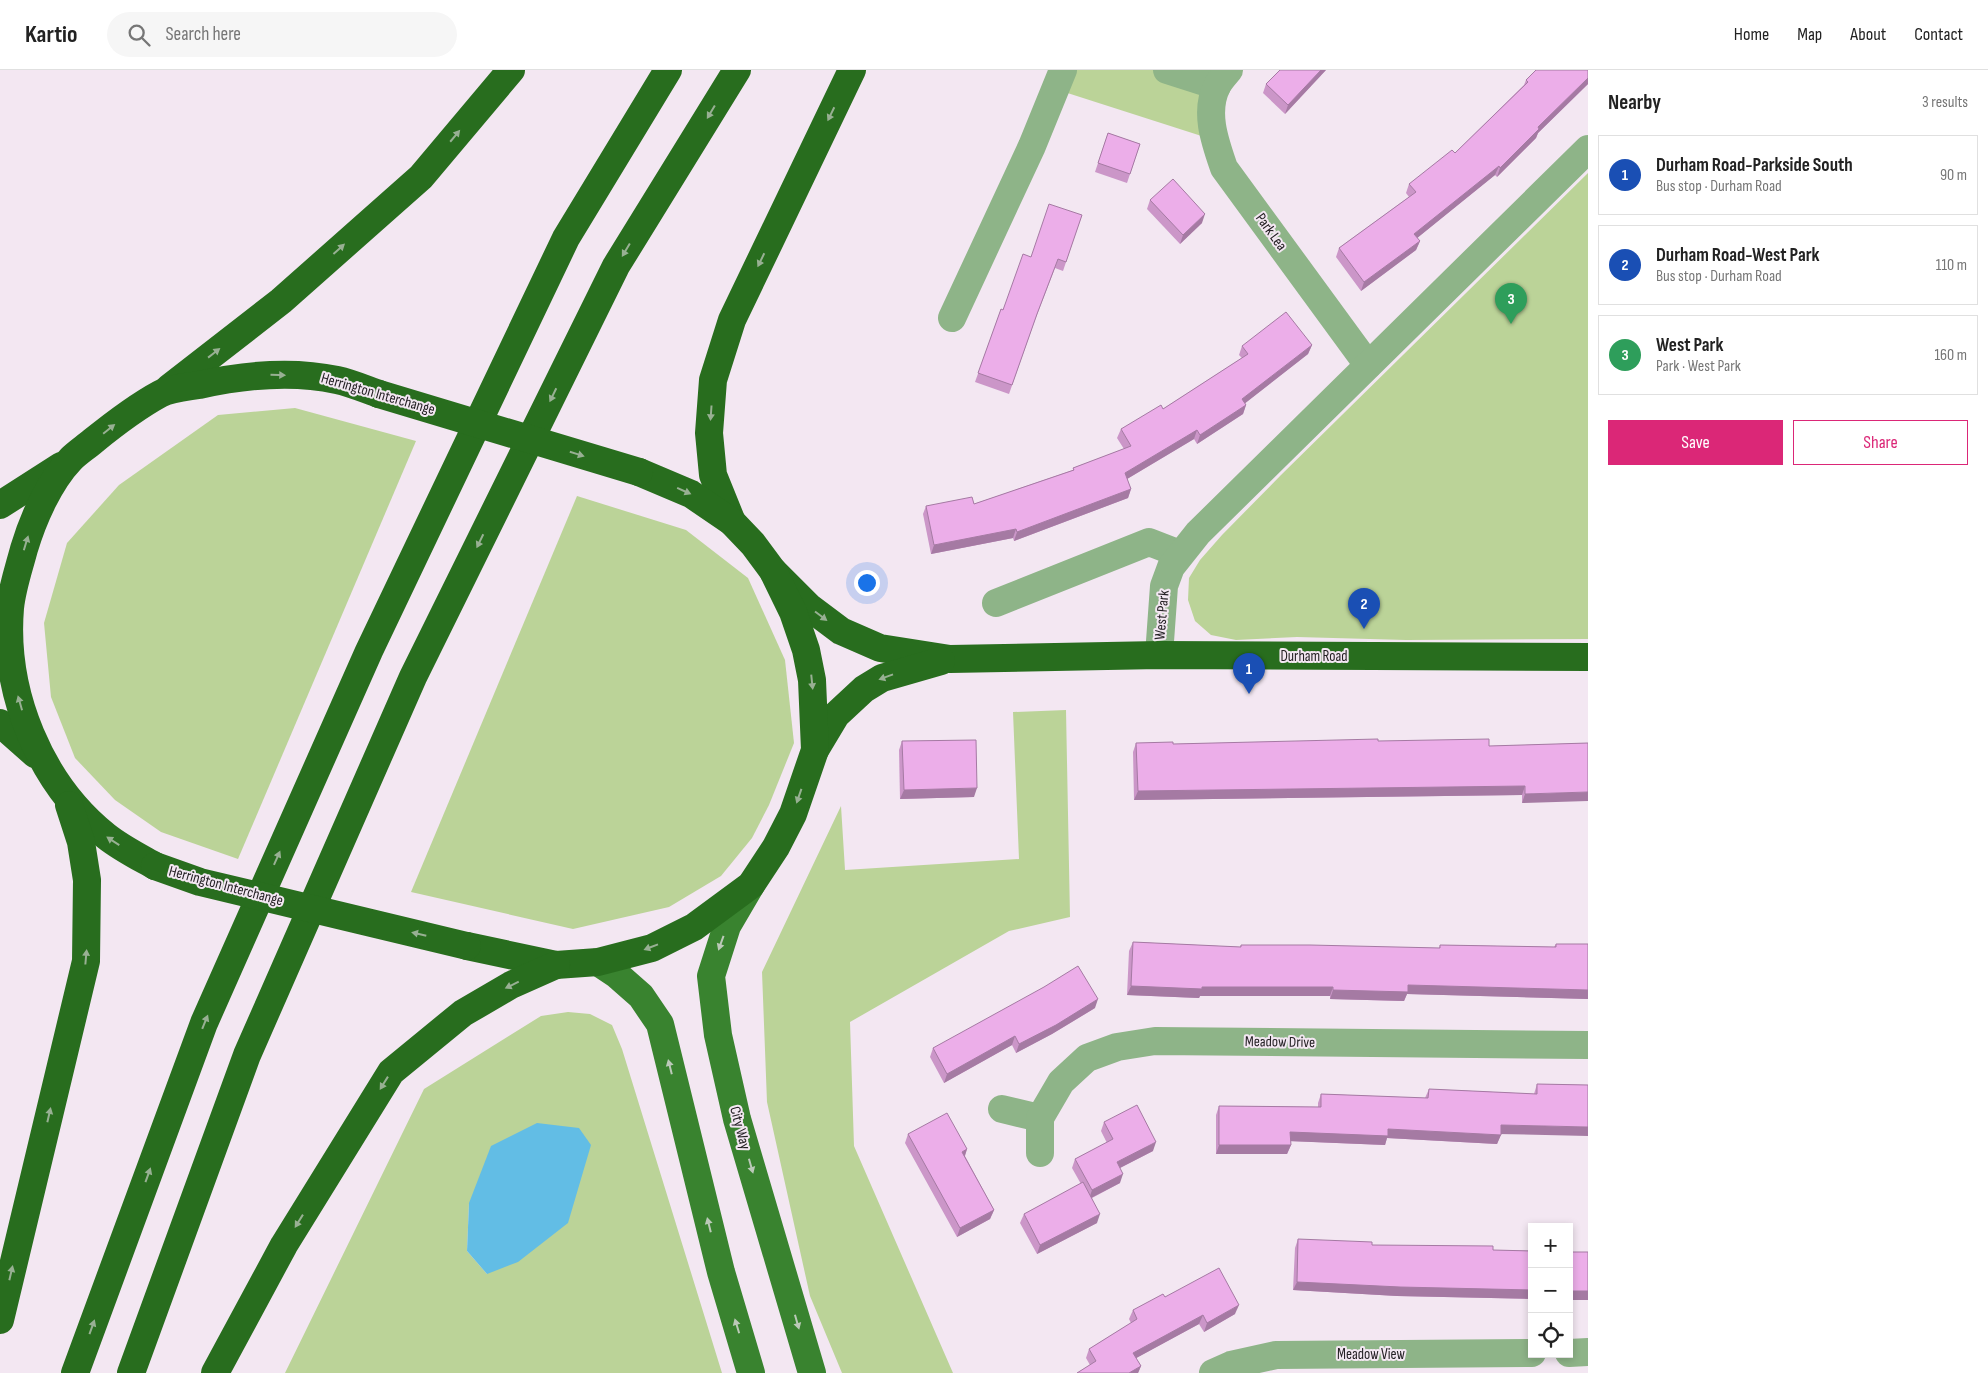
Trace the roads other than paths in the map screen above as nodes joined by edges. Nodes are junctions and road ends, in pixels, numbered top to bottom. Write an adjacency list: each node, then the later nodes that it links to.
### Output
1 (510, 70): 11 (highway, one-way to 1)
2 (668, 70): 36 (highway, one-way to 2)
3 (736, 70): 37 (highway, one-way to 37)
4 (852, 70): 14 (highway, one-way to 14)
5 (1063, 70): 9 (street)
6 (1167, 70): 7 (street, Park Lea)
7 (1223, 78): 10 (street, Park Lea)
8 (1588, 149): 10 (street, West Park)
9 (952, 318)
10 (1368, 365): 15 (street, West Park)
11 (161, 393): 12 (highway, Herrington Interchange, one-way to 11); 14 (highway, Herrington Interchange, one-way to 14, bridge)
12 (71, 460): 13 (highway); 23 (highway, Herrington Interchange, one-way to 12)
13 (0, 505)
14 (732, 522): 16 (highway, Herrington Interchange)
15 (1180, 554): 17 (street); 18 (street, West Park)
16 (773, 571): 20 (highway, one-way to 20); 22 (highway, Herrington Interchange, one-way to 22)
17 (996, 603)
18 (1159, 656): 19 (highway, Durham Road); 20 (highway, Durham Road)
19 (1588, 657)
20 (950, 658): 22 (highway, one-way to 22)
21 (0, 723): 23 (highway)
22 (815, 750): 25 (highway, Herrington Interchange, one-way to 25)
23 (46, 763): 24 (highway, Herrington Interchange)
24 (66, 795): 27 (highway, Herrington Interchange, one-way to 24, bridge); 32 (highway, one-way to 24)
25 (752, 884): 26 (highway, Herrington Interchange, one-way to 26); 40 (main road, City Way, one-way to 40)
26 (598, 962): 27 (highway, Herrington Interchange); 39 (main road, one-way to 26)
27 (556, 965): 38 (highway, one-way to 38)
28 (1588, 1045): 30 (street, Meadow Drive)
29 (1002, 1109): 30 (street)
30 (1040, 1118): 31 (street)
31 (1040, 1154)
32 (0, 1320)
33 (1573, 1352): 34 (street)
34 (1588, 1352)
35 (1528, 1353): 41 (street, Meadow View)
36 (76, 1373)
37 (131, 1373)
38 (215, 1373)
39 (751, 1373)
40 (812, 1373)
41 (1213, 1373)

